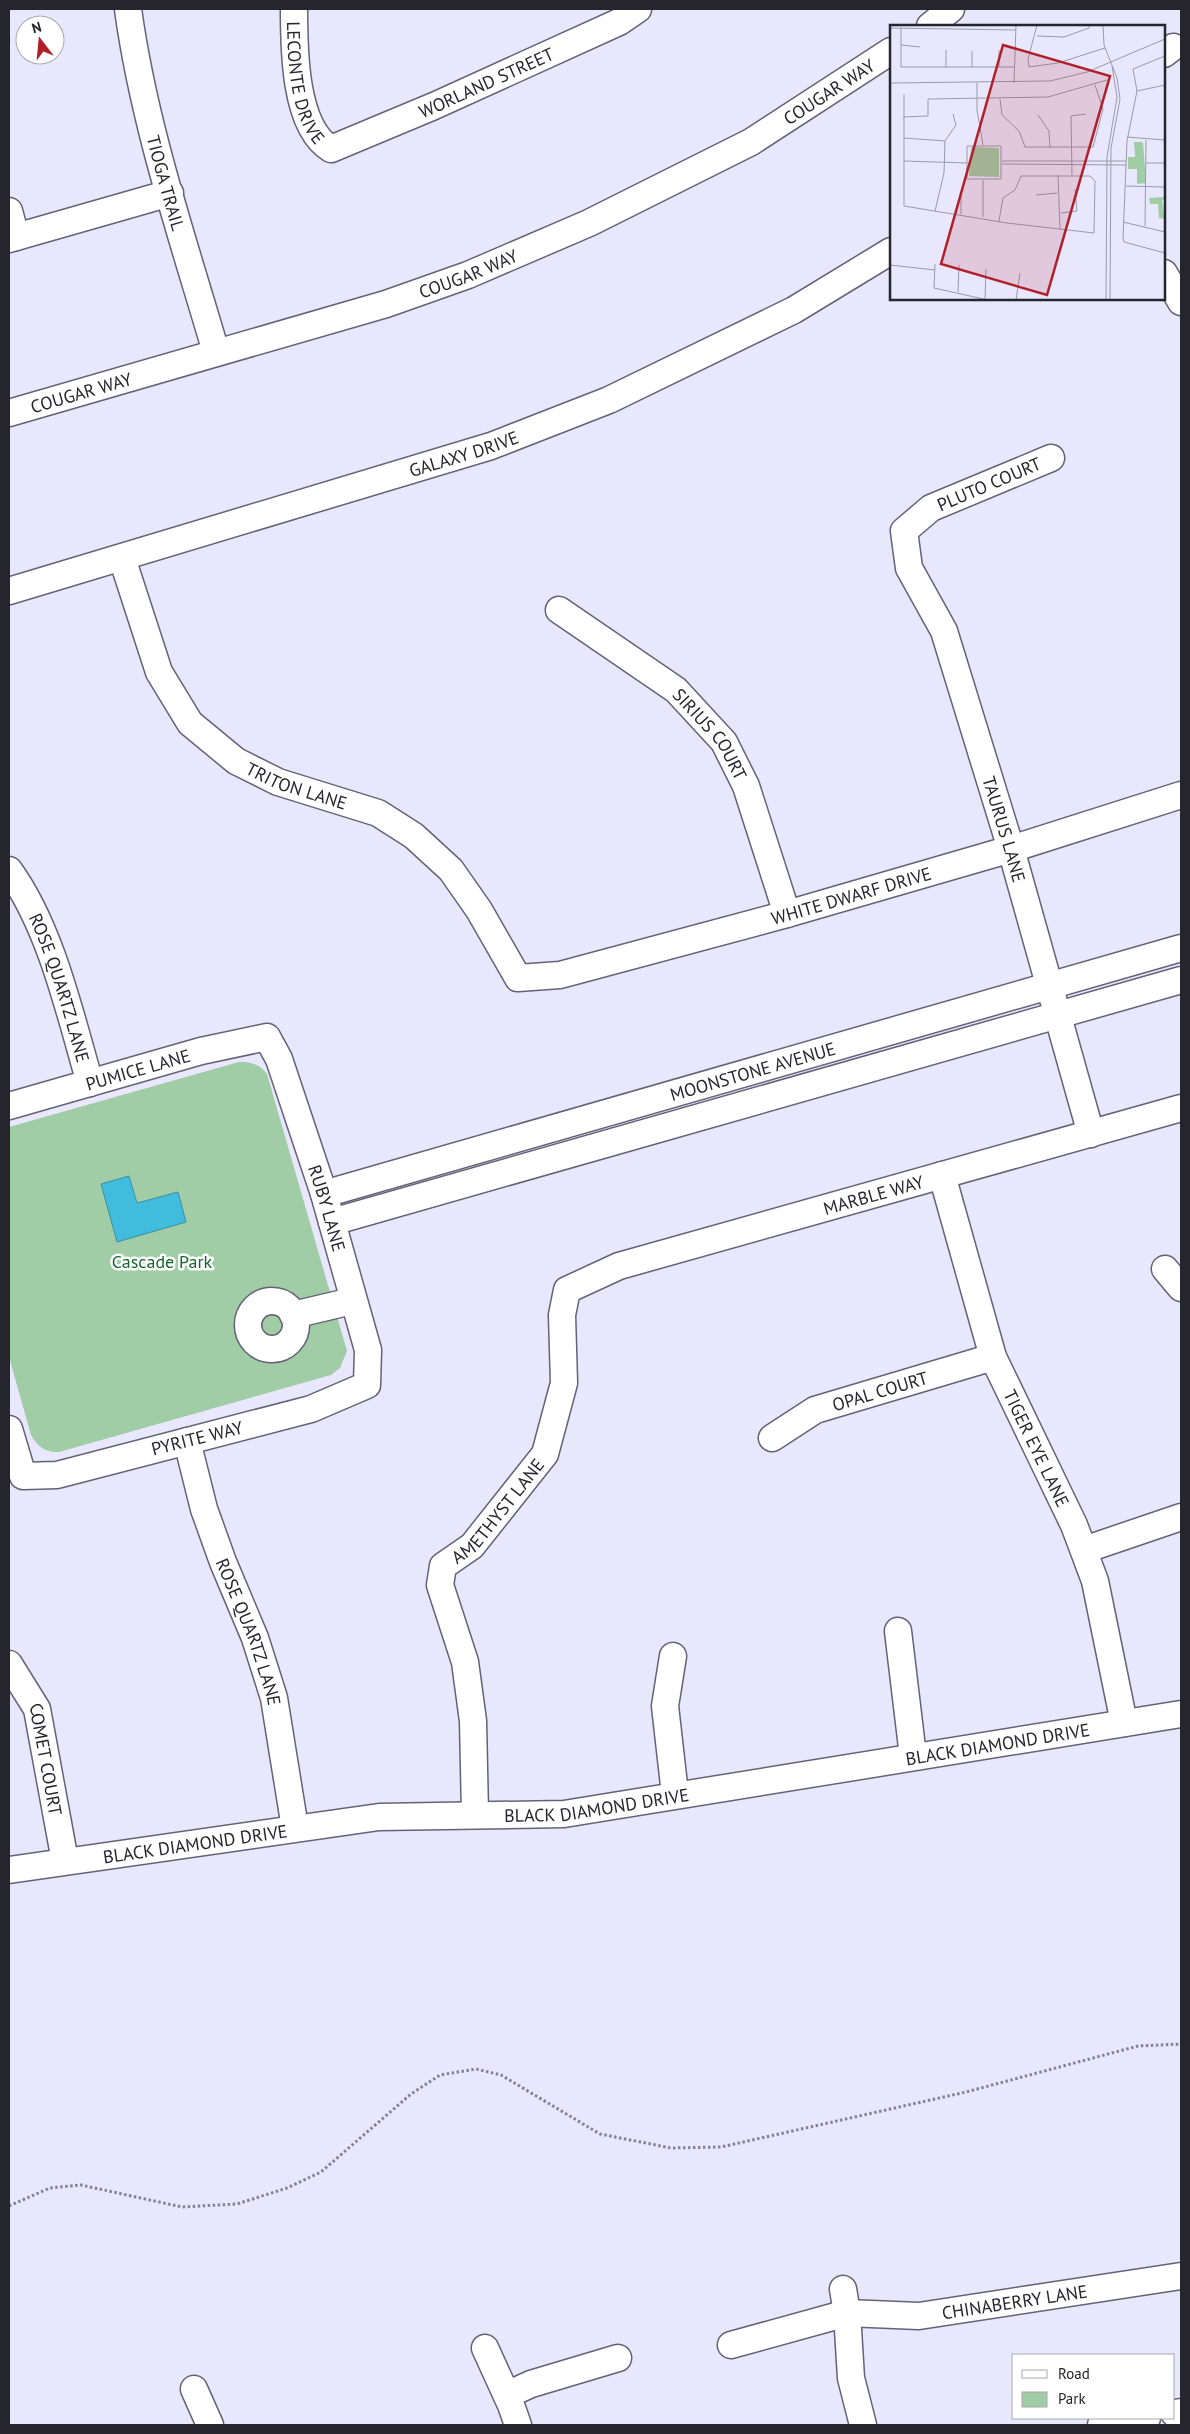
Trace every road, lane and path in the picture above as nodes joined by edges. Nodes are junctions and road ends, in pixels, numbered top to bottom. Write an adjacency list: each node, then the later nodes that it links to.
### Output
1 (128, 9): 8 (street, TIOGA TRAIL)
2 (294, 9): 7 (street, LECONTE DRIVE)
3 (638, 9): 7 (street, WORLAND STREET)
4 (951, 9): 5 (street)
5 (931, 25)
6 (890, 52): 14 (street, COUGAR WAY)
7 (331, 149)
8 (170, 193): 10 (street); 14 (street, TIOGA TRAIL)
9 (9, 211): 10 (street)
10 (13, 238)
11 (890, 252): 18 (street, GALAXY DRIVE)
12 (1165, 275): 13 (street)
13 (1181, 302)
14 (216, 352): 15 (street, COUGAR WAY)
15 (9, 413)
16 (1052, 458): 17 (street, PLUTO COURT)
17 (904, 531): 22 (street, TAURUS LANE)
18 (122, 558): 19 (street, GALAXY DRIVE); 26 (street, TRITON LANE)
19 (9, 591)
20 (559, 610): 24 (street, SIRIUS COURT)
21 (1181, 795): 22 (street, WHITE DWARF DRIVE)
22 (1011, 848): 24 (street, WHITE DWARF DRIVE); 28 (street, TAURUS LANE)
23 (9, 870): 31 (street, ROSE QUARTZ LANE)
24 (787, 914): 26 (street, WHITE DWARF DRIVE)
25 (1181, 948): 28 (street, MOONSTONE AVENUE)
26 (518, 978)
27 (1181, 980): 29 (street, MOONSTONE AVENUE)
28 (1050, 986): 29 (street, TAURUS LANE); 36 (street, MOONSTONE AVENUE)
29 (1058, 1016): 34 (street, TAURUS LANE); 37 (street, MOONSTONE AVENUE)
30 (267, 1037): 31 (street, PUMICE LANE); 36 (street, RUBY LANE)
31 (90, 1083): 32 (street, PUMICE LANE)
32 (9, 1106)
33 (1181, 1108): 34 (street, MARBLE WAY)
34 (1091, 1134): 35 (street, MARBLE WAY)
35 (942, 1175): 40 (street, MARBLE WAY); 43 (street, TIGER EYE LANE)
36 (324, 1194): 37 (street, RUBY LANE)
37 (332, 1222): 41 (street, RUBY LANE)
38 (1165, 1269): 39 (street)
39 (1181, 1288)
40 (567, 1290): 57 (street, AMETHYST LANE)
41 (352, 1301): 42 (street); 44 (street, RUBY LANE)
42 (293, 1314)
43 (993, 1357): 46 (street, OPAL COURT); 49 (street, TIGER EYE LANE)
44 (367, 1385): 47 (street, PYRITE WAY)
45 (9, 1429): 47 (street, PYRITE WAY)
46 (772, 1438)
47 (187, 1441): 58 (street, ROSE QUARTZ LANE)
48 (1181, 1517): 49 (street)
49 (1084, 1550): 54 (street, TIGER EYE LANE)
50 (898, 1631): 55 (street)
51 (673, 1656): 56 (street)
52 (9, 1664): 59 (street, COMET COURT)
53 (1181, 1714): 54 (street, BLACK DIAMOND DRIVE)
54 (1124, 1723): 55 (street, BLACK DIAMOND DRIVE)
55 (913, 1756): 56 (street, BLACK DIAMOND DRIVE)
56 (675, 1794): 57 (street, BLACK DIAMOND DRIVE)
57 (475, 1814): 58 (street, BLACK DIAMOND DRIVE)
58 (295, 1828): 59 (street, BLACK DIAMOND DRIVE)
59 (65, 1861): 60 (street, BLACK DIAMOND DRIVE)
60 (9, 1870)
61 (1181, 2044): 62 (path)
62 (9, 2206)
63 (1181, 2276): 64 (street, CHINABERRY LANE)
64 (845, 2301): 65 (street, CHINABERRY LANE); 73 (street)
65 (730, 2345)
66 (485, 2348): 69 (street)
67 (618, 2358): 69 (street)
68 (194, 2389): 71 (street)
69 (507, 2395): 72 (street)
70 (1140, 2419): 74 (street)
71 (210, 2425)
72 (518, 2425)
73 (863, 2425)
74 (1101, 2425)

